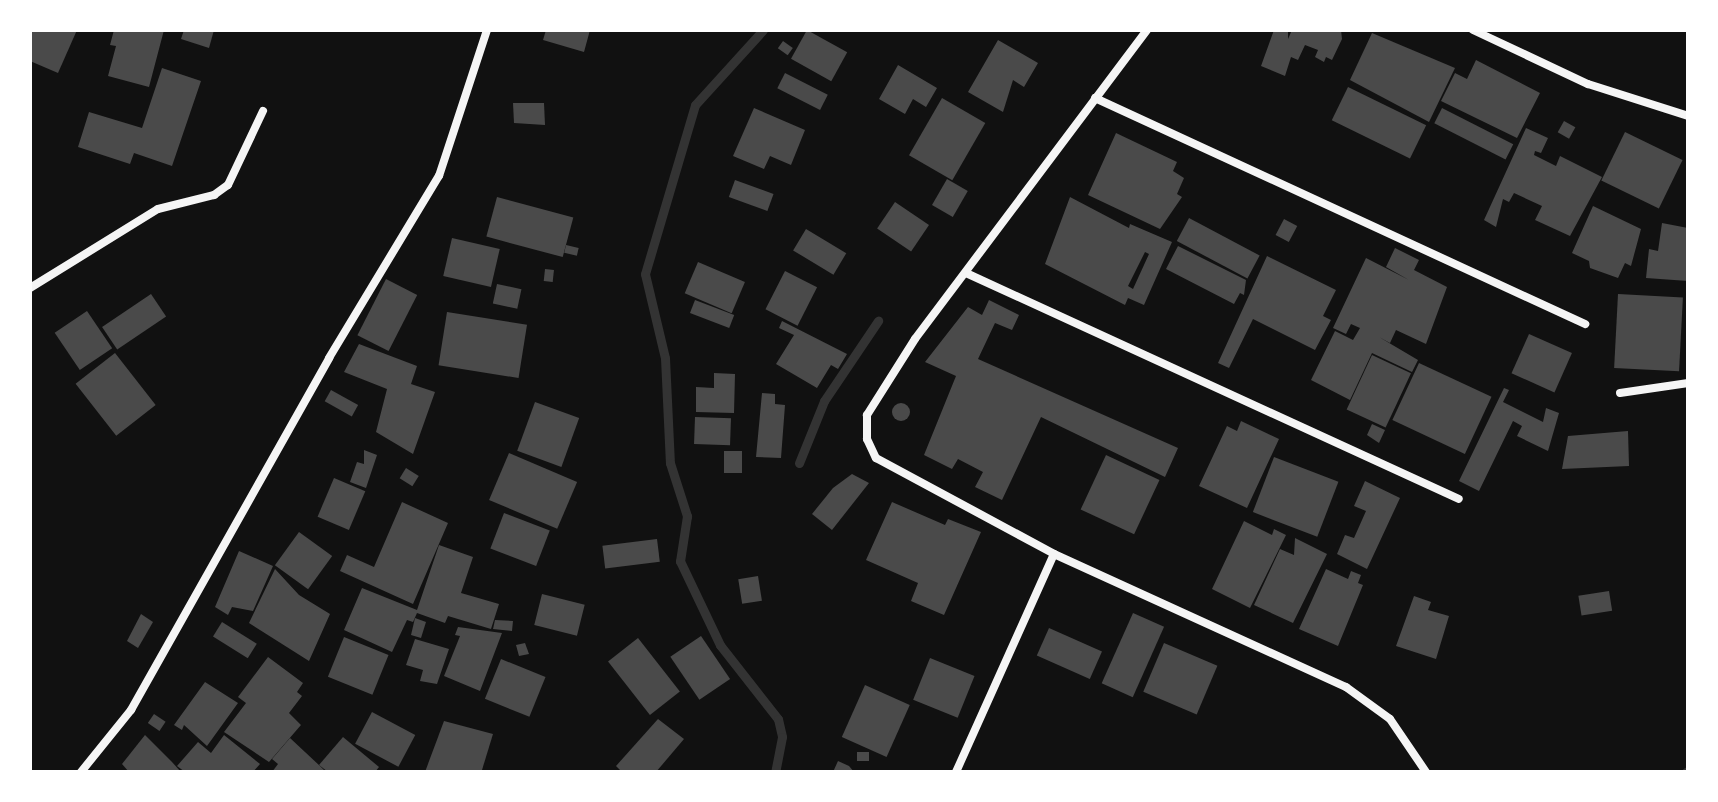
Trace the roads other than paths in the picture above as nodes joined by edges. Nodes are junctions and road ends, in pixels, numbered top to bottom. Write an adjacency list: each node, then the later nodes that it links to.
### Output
1 (487, 30): 14 (street)
2 (1147, 30): 4 (street)
3 (1473, 30): 6 (street)
4 (1095, 98): 7 (street); 9 (street)
5 (263, 111): 8 (street)
6 (1688, 116)
7 (966, 273): 12 (street); 13 (street)
8 (30, 288)
9 (1585, 324)
10 (1688, 383): 11 (street)
11 (1620, 393)
12 (1459, 499)
13 (1054, 554): 15 (street); 16 (street)
14 (81, 772)
15 (956, 772)
16 (1426, 772)

